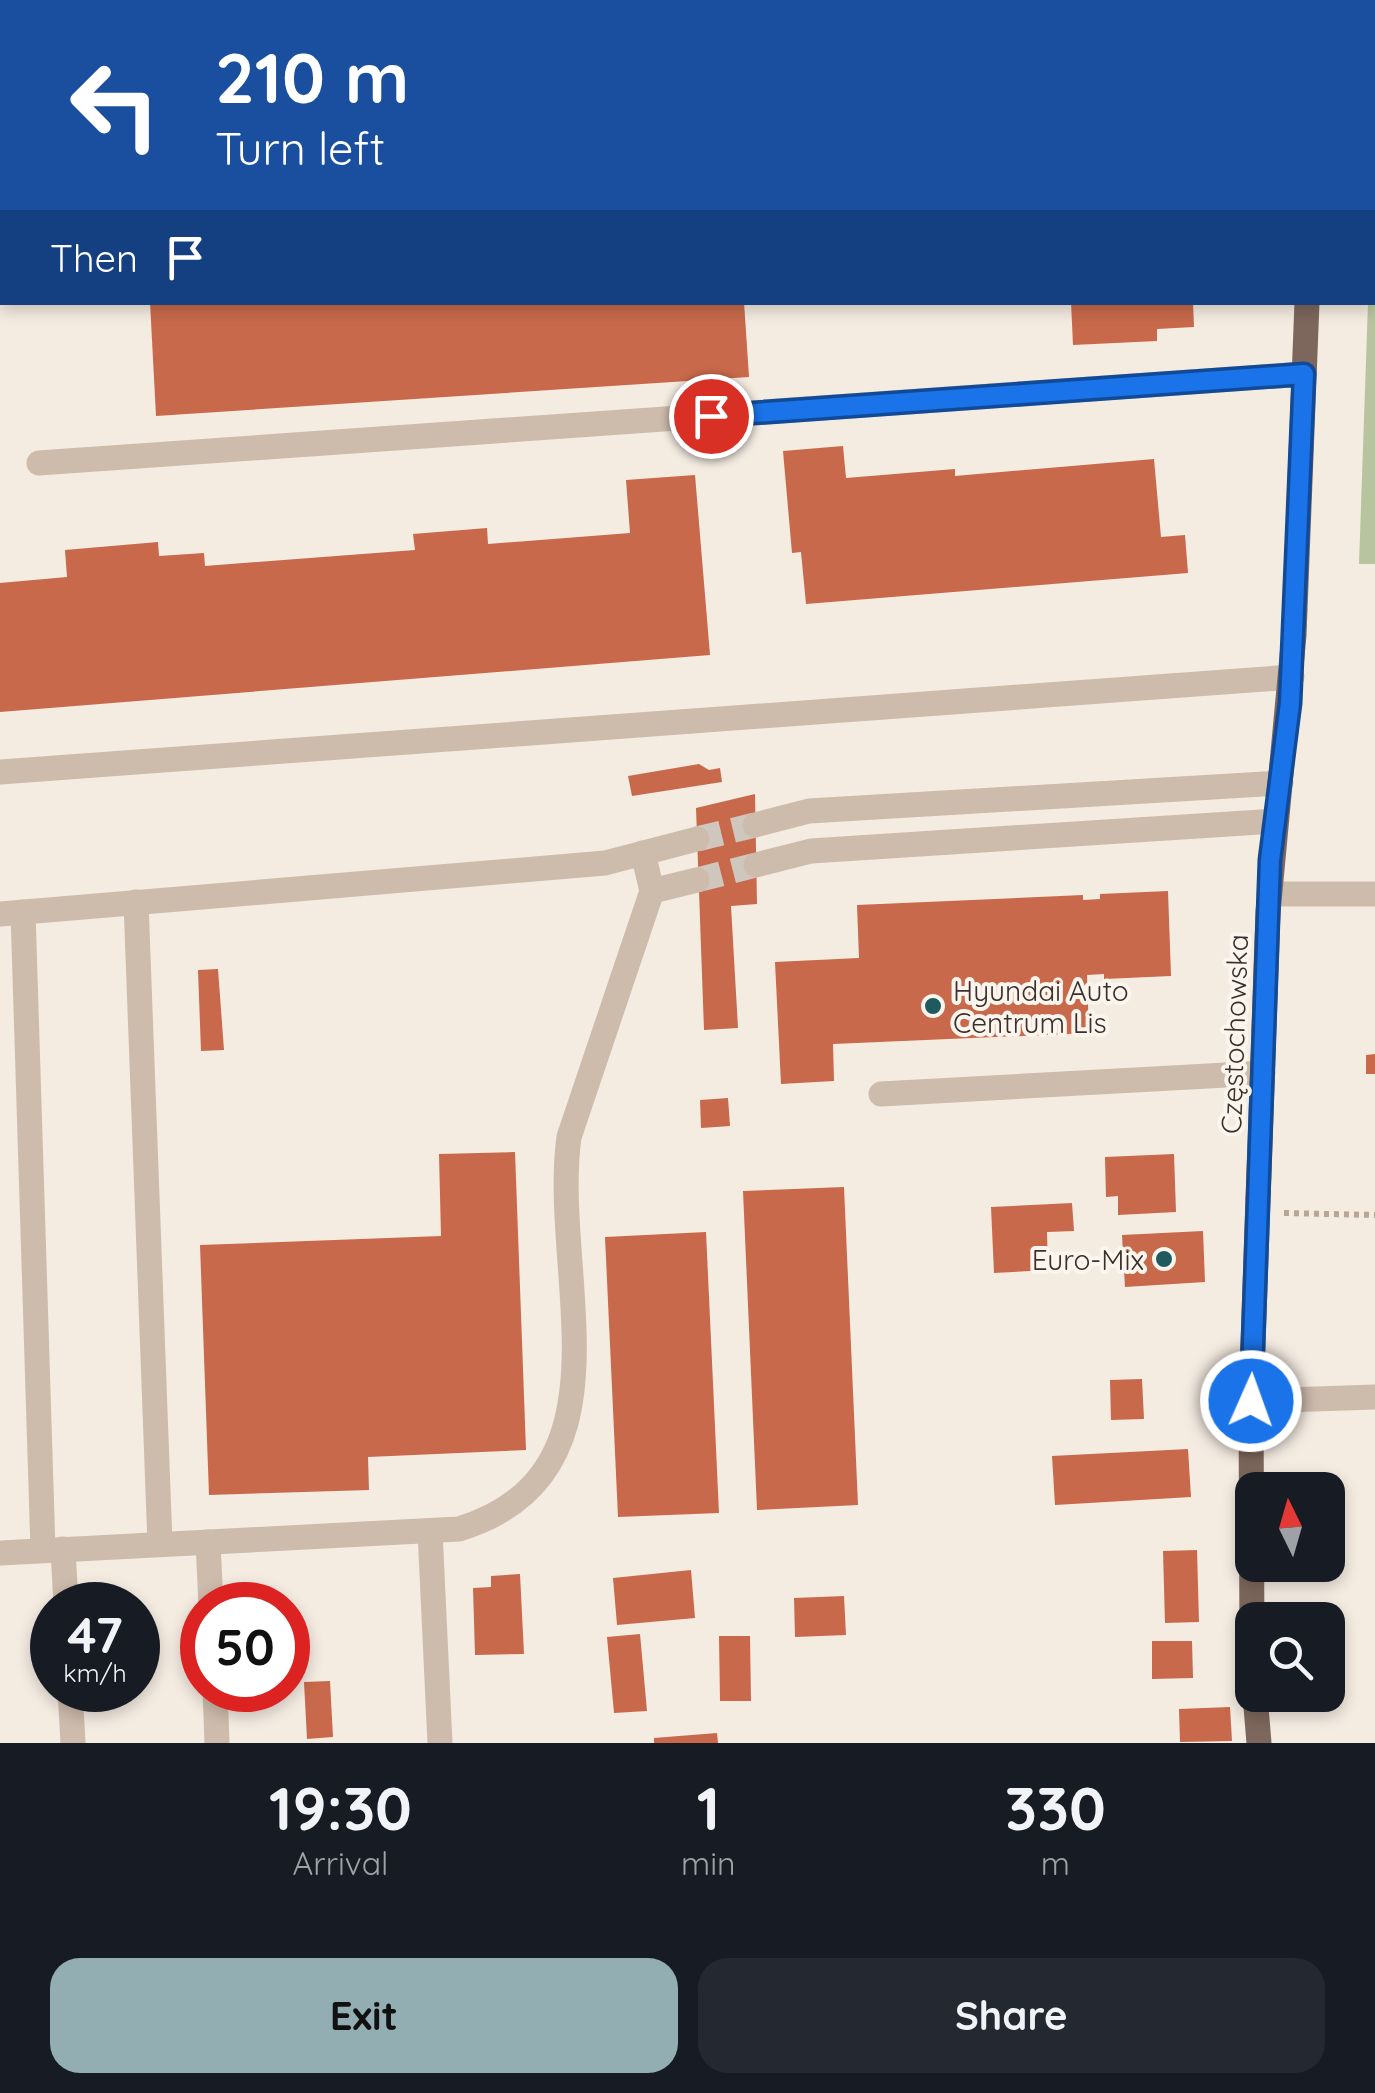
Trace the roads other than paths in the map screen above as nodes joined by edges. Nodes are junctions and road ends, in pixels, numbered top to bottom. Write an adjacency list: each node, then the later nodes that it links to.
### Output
1 (1307, 305): 2 (main road, Częstochowska)
2 (1304, 374): 3 (lane); 4 (main road, Częstochowska)
3 (39, 464)
4 (1292, 677): 5 (lane); 6 (main road, Częstochowska)
5 (0, 772)
6 (1282, 783): 7 (main road, Częstochowska); 8 (lane)
7 (1276, 820): 11 (lane); 14 (main road, Częstochowska)
8 (755, 825)
9 (697, 840): 10 (lane)
10 (643, 853): 13 (lane); 16 (lane)
11 (756, 865)
12 (697, 880): 13 (lane)
13 (652, 892): 22 (lane)
14 (1269, 894): 15 (lane); 18 (main road, Częstochowska)
15 (1375, 894)
16 (136, 902): 17 (lane); 24 (lane)
17 (12, 913): 25 (lane)
18 (1263, 1073): 19 (lane); 21 (main road, Częstochowska)
19 (881, 1094)
20 (1375, 1397): 21 (lane)
21 (1251, 1401): 29 (main road, Częstochowska)
22 (430, 1530): 23 (lane); 35 (lane)
23 (208, 1542): 24 (lane); 28 (lane)
24 (160, 1544): 25 (lane)
25 (53, 1550): 26 (lane); 27 (lane)
26 (0, 1552)
27 (61, 1582)
28 (210, 1582)
29 (1252, 1602)
30 (71, 1712): 33 (lane)
31 (216, 1712): 34 (lane)
32 (1257, 1712): 36 (main road)
33 (73, 1743)
34 (218, 1743)
35 (440, 1743)
36 (1258, 1743)

